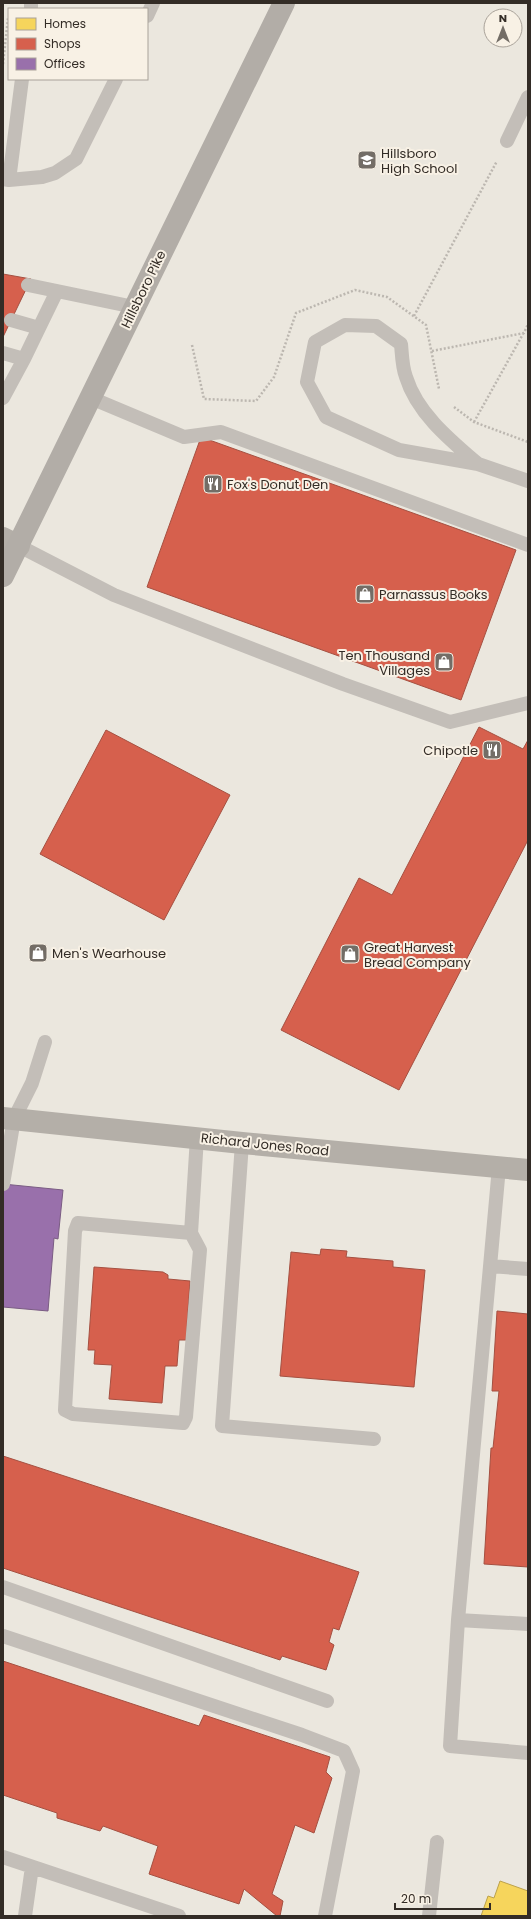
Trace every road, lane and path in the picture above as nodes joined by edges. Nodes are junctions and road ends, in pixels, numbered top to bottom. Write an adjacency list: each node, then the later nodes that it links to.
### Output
1 (153, 3): 3 (lane)
2 (284, 3): 13 (main road, Hillsboro Pike)
3 (148, 14)
4 (8, 22): 5 (path)
5 (3, 64)
6 (22, 80): 10 (lane)
7 (116, 80): 10 (lane)
8 (528, 97): 9 (lane)
9 (507, 141): 14 (path)
10 (6, 179)
11 (28, 285): 12 (lane)
12 (57, 291): 13 (lane); 17 (lane)
13 (134, 307): 25 (main road, Hillsboro Pike)
14 (414, 316): 19 (path); 20 (path)
15 (11, 320): 17 (lane)
16 (528, 324): 18 (path)
17 (39, 328): 22 (lane)
18 (524, 333): 20 (path); 27 (path)
19 (192, 345)
20 (432, 351): 23 (path)
21 (3, 354): 22 (lane)
22 (24, 359): 24 (lane)
23 (441, 397)
24 (3, 398)
25 (91, 398): 31 (main road, Hillsboro Pike); 32 (lane)
26 (452, 405): 27 (path)
27 (474, 422): 28 (path)
28 (528, 442)
29 (478, 464): 29 (lane); 30 (lane)
30 (528, 481)
31 (11, 542): 33 (main road, Hillsboro Pike); 34 (lane)
32 (528, 545)
33 (3, 576)
34 (528, 703)
35 (46, 1042): 36 (lane)
36 (9, 1119): 37 (street, Richard Jones Road); 41 (lane)
37 (197, 1137): 38 (street, Richard Jones Road); 42 (lane)
38 (242, 1143): 39 (street, Richard Jones Road); 45 (lane)
39 (499, 1167): 40 (street, Richard Jones Road); 43 (lane)
40 (528, 1170)
41 (3, 1184)
42 (191, 1233): 42 (lane)
43 (490, 1266): 44 (lane); 47 (lane)
44 (528, 1269)
45 (374, 1439)
46 (3, 1587): 50 (lane)
47 (458, 1620): 48 (lane); 51 (lane)
48 (528, 1624)
49 (3, 1636): 58 (lane)
50 (327, 1701)
51 (528, 1753)
52 (437, 1842): 59 (lane)
53 (3, 1857): 54 (lane)
54 (32, 1866): 55 (lane); 56 (lane)
55 (161, 1913): 57 (lane)
56 (25, 1916)
57 (179, 1916)
58 (326, 1916)
59 (429, 1916)

